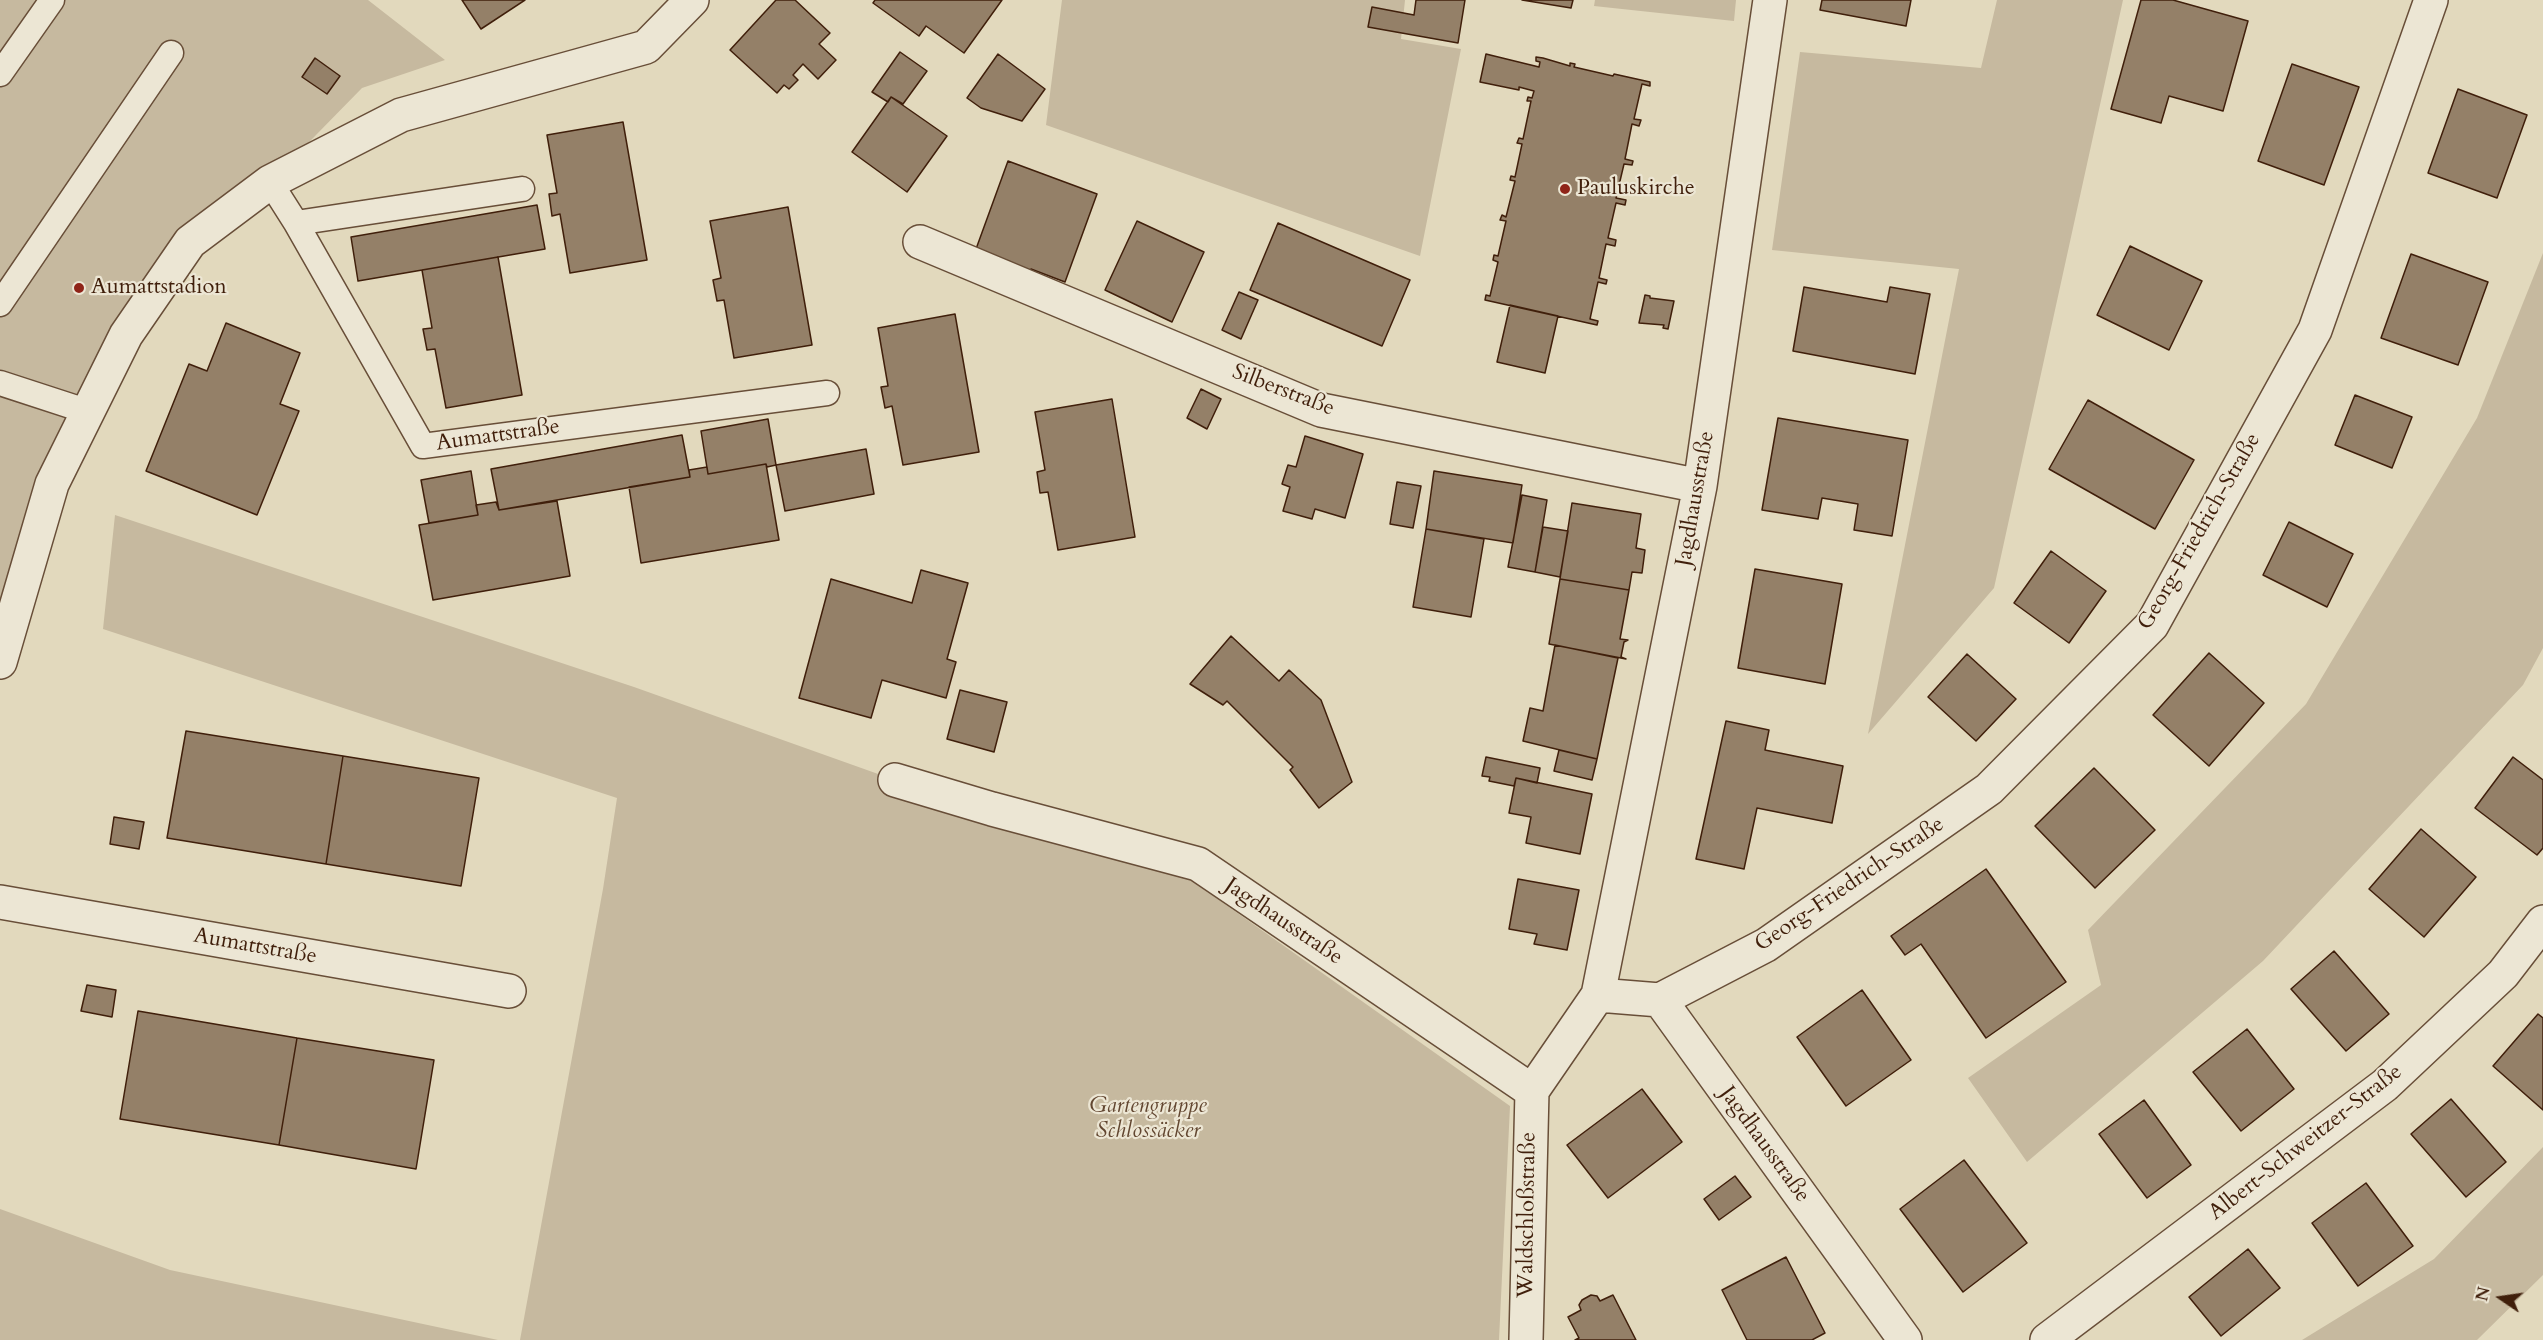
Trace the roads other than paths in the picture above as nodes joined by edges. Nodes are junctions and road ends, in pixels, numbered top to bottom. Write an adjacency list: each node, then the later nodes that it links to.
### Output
1 (52, 0): 6 (lane)
2 (692, 0): 7 (street)
3 (1770, 0): 15 (street, Jagdhausstraße)
4 (2431, 0): 22 (street, Georg-Friedrich-Straße)
5 (171, 53): 11 (lane)
6 (0, 74)
7 (270, 182): 9 (lane, Aumattstraße); 14 (street)
8 (522, 189): 9 (lane)
9 (296, 223): 13 (lane, Aumattstraße)
10 (920, 242): 15 (street, Silberstraße)
11 (0, 304)
12 (0, 383): 14 (lane)
13 (827, 393)
14 (86, 411): 16 (street)
15 (1701, 486): 21 (street, Jagdhausstraße)
16 (0, 662)
17 (895, 780): 23 (street, Jagdhausstraße)
18 (0, 902): 20 (street, Aumattstraße)
19 (2543, 922): 26 (street, Albert-Schweitzer-Straße)
20 (509, 991)
21 (1598, 995): 22 (street); 23 (street, Jagdhausstraße)
22 (1660, 1000): 25 (street, Jagdhausstraße)
23 (1532, 1090): 24 (street, Waldschloßstraße)
24 (1526, 1340)
25 (1905, 1340)
26 (2047, 1340)

